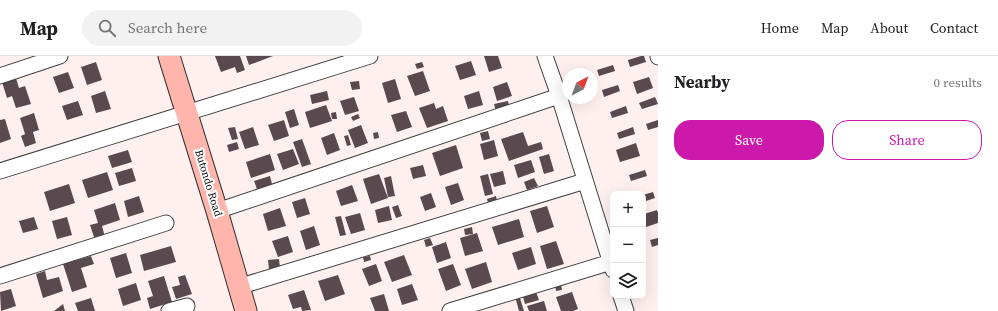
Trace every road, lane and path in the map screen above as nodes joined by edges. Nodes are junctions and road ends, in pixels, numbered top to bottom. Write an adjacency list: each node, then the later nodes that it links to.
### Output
1 (60, 56): 5 (street)
2 (169, 56): 7 (street, Butondo Road)
3 (370, 56): 7 (street)
4 (545, 56): 6 (street)
5 (0, 76)
6 (559, 96): 9 (street); 10 (street)
7 (187, 112): 8 (street); 10 (street, Butondo Road)
8 (0, 171)
9 (585, 181): 12 (street); 15 (street)
10 (217, 211): 15 (street, Butondo Road)
11 (166, 224): 14 (street)
12 (611, 263)
13 (610, 267): 20 (street)
14 (0, 276)
15 (238, 287): 19 (street, Butondo Road)
16 (622, 299): 21 (street)
17 (187, 306): 18 (street)
18 (168, 311)
19 (246, 311)
20 (450, 311)
21 (626, 311)

